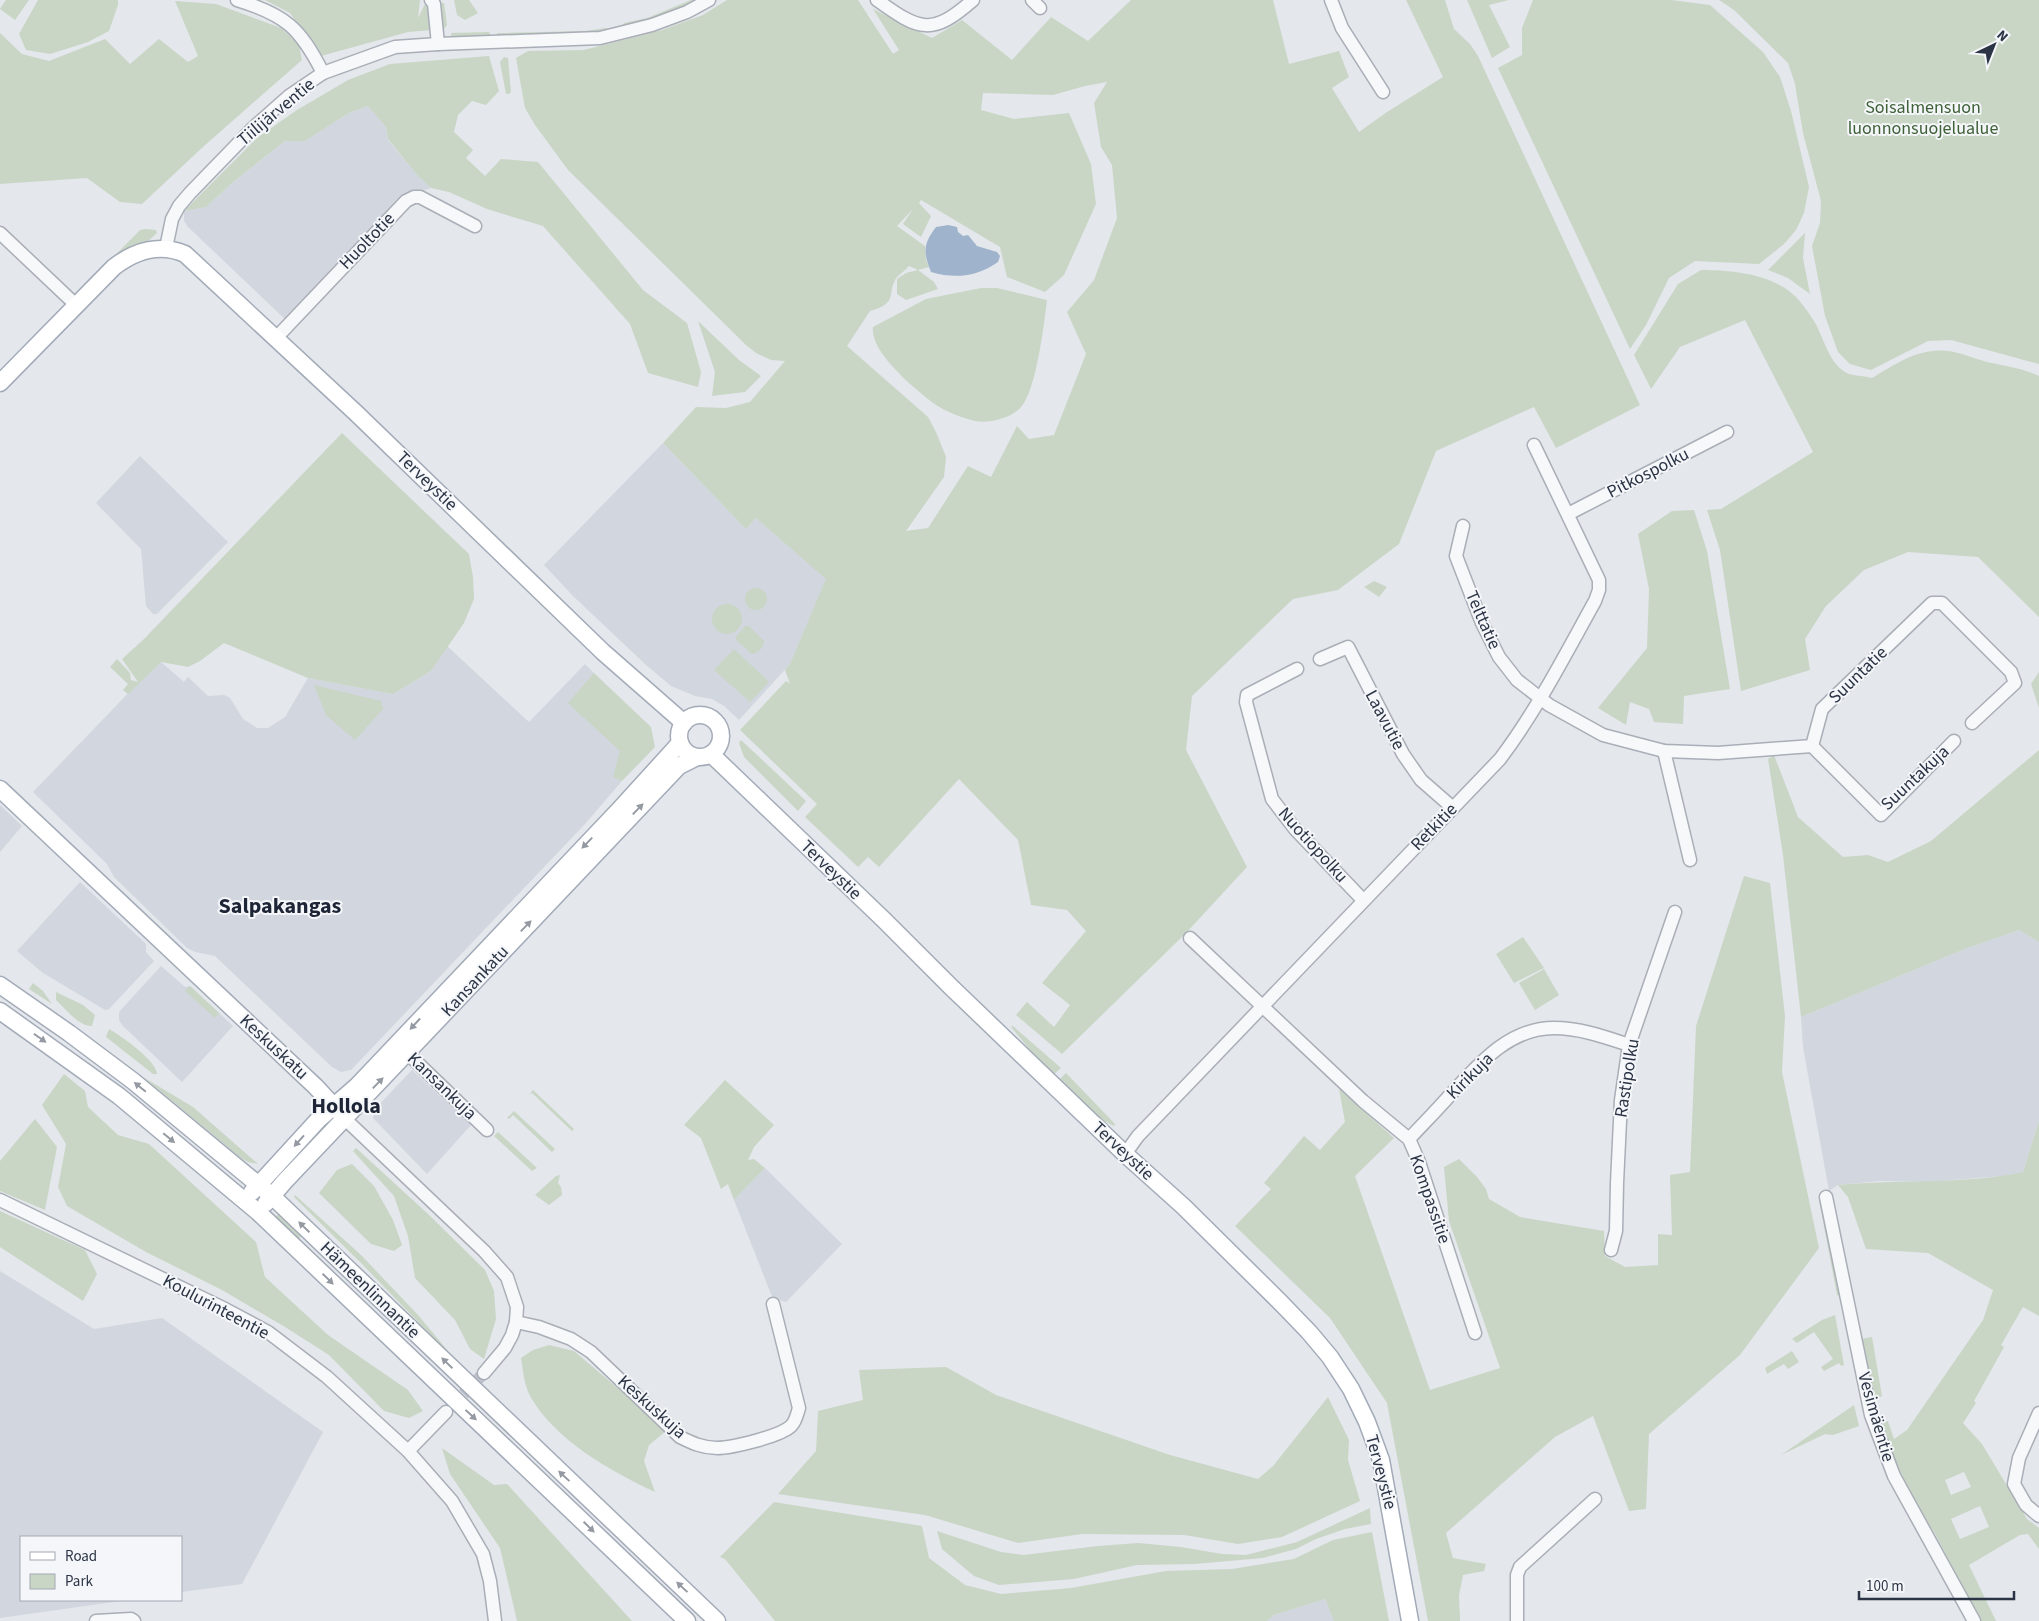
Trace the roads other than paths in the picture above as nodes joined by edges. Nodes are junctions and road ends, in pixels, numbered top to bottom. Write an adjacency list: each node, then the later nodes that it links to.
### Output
1 (237, 0): 8 (street)
2 (431, 0): 7 (street)
3 (709, 0): 7 (street, Tiilijärventie)
4 (877, 0): 5 (street)
5 (973, 0)
6 (1331, 0): 9 (street)
7 (438, 44): 8 (street, Tiilijärventie)
8 (324, 73): 12 (street, Tiilijärventie)
9 (1383, 92)
10 (475, 226): 14 (street, Huoltotie)
11 (0, 233): 13 (street)
12 (166, 248): 13 (main road); 14 (main road, Terveystie)
13 (76, 305): 15 (main road)
14 (276, 338): 23 (main road, Terveystie)
15 (0, 383)
16 (1728, 432): 18 (street, Pitkospolku)
17 (1534, 445): 18 (street, Retkitie)
18 (1568, 514): 22 (street, Retkitie)
19 (1463, 526): 22 (street, Telttatie)
20 (1320, 659): 31 (street, Laavutie)
21 (1296, 670): 33 (street, Nuotiopolku)
22 (1540, 699): 28 (street); 31 (street, Retkitie)
23 (684, 723): 26 (main road); 29 (main road)
24 (1972, 723): 27 (street, Suuntatie)
25 (1954, 741): 27 (street, Suuntakuja)
26 (680, 743): 29 (main road); 40 (main road, Kansankatu, one-way to 40)
27 (1812, 746): 28 (street)
28 (1664, 751): 32 (street)
29 (704, 755): 40 (main road, Kansankatu, one-way to 29); 44 (main road, Terveystie)
30 (0, 789): 41 (main road, Keskuskatu)
31 (1453, 808): 33 (street, Retkitie)
32 (1690, 860)
33 (1363, 900): 37 (street, Retkitie)
34 (1675, 912): 39 (street, Rastipolku)
35 (1190, 938): 37 (street, Kompassitie)
36 (0, 985): 45 (main road, Hämeenlinnantie, one-way to 36)
37 (1262, 1006): 43 (street, Kompassitie); 44 (street, Retkitie)
38 (0, 1011): 49 (main road, Hämeenlinnantie, one-way to 49)
39 (1629, 1045): 43 (street, Kirikuja); 51 (street, Rastipolku)
40 (402, 1048): 41 (main road, Kansankatu); 42 (street, Kansankuja)
41 (339, 1112): 45 (main road, Kansankatu, one-way to 45); 46 (main road, Kansankatu); 53 (street, Keskuskatu)
42 (487, 1130)
43 (1409, 1139): 54 (street, Kompassitie)
44 (1125, 1154): 66 (main road, Terveystie)
45 (259, 1185): 46 (main road, Hämeenlinnantie); 49 (main road, Kansankatu)
46 (272, 1196): 50 (main road, Kansankatu); 65 (main road, Hämeenlinnantie, one-way to 46)
47 (1826, 1197): 68 (street, Vesimäentie)
48 (0, 1200): 58 (street, Koulurinteentie)
49 (244, 1201): 50 (main road, Hämeenlinnantie)
50 (258, 1212): 64 (main road, Hämeenlinnantie, one-way to 64)
51 (1612, 1250)
52 (773, 1304): 53 (street, Keskuskuja)
53 (516, 1322): 55 (street, Keskuskatu)
54 (1474, 1333)
55 (484, 1373)
56 (446, 1412): 58 (street)
57 (2039, 1414): 60 (street)
58 (408, 1451): 63 (street, Koulurinteentie)
59 (1595, 1499): 67 (street)
60 (2039, 1516)
61 (96, 1621): 62 (street)
62 (134, 1621)
63 (495, 1621)
64 (688, 1621)
65 (718, 1621)
66 (1410, 1621)
67 (1517, 1621)
68 (1974, 1621)

